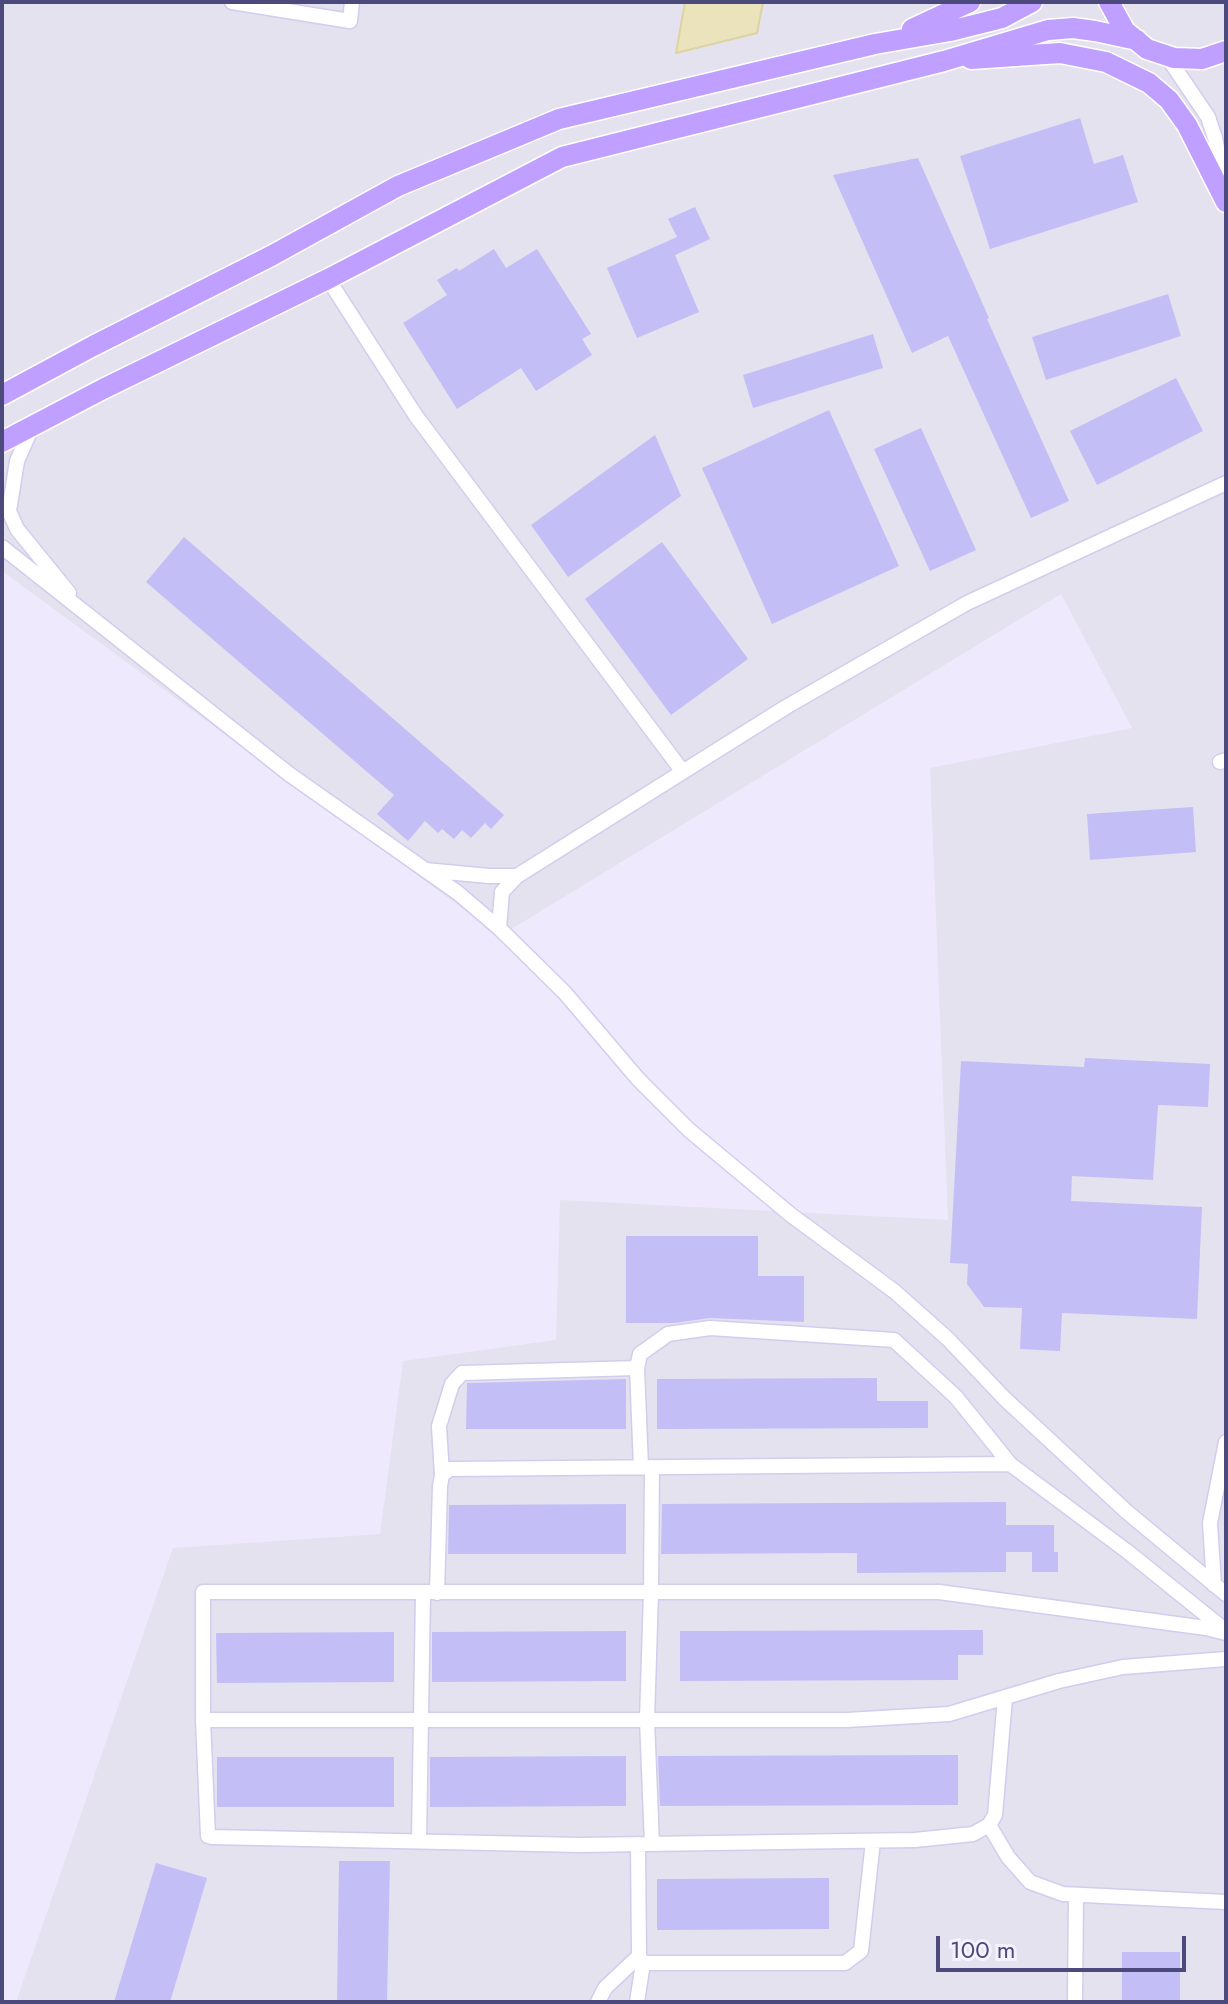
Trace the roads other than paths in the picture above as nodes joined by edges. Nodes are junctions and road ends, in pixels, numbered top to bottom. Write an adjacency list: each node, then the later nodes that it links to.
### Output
1 (232, 2): 2 (street)
2 (352, 2)
3 (970, 2): 7 (main road)
4 (1032, 2): 7 (main road)
5 (1109, 2): 6 (main road)
6 (1137, 40): 9 (main road); 10 (main road)
7 (875, 44): 13 (main road)
8 (1226, 51): 9 (main road)
9 (1166, 55): 11 (street)
10 (944, 61): 11 (main road); 12 (main road)
11 (1226, 199)
12 (328, 279): 14 (main road); 19 (street)
13 (2, 395)
14 (33, 425): 15 (main road); 18 (street)
15 (2, 442)
16 (1226, 483): 19 (street)
17 (2, 547): 18 (street)
18 (81, 608): 20 (street)
19 (683, 772): 21 (street)
20 (424, 870): 21 (street); 22 (street)
21 (517, 876): 22 (street)
22 (499, 928): 28 (street)
23 (637, 1368): 25 (street); 26 (street); 27 (street)
24 (1226, 1442): 28 (street)
25 (1010, 1464): 26 (street); 31 (street)
26 (647, 1467): 27 (street); 29 (street)
27 (442, 1475): 30 (street)
28 (1220, 1589)
29 (651, 1592): 30 (street); 31 (street); 36 (street)
30 (430, 1593): 34 (street); 35 (street)
31 (1226, 1632)
32 (1226, 1659): 33 (street)
33 (1005, 1698): 36 (street); 37 (street)
34 (203, 1720): 35 (street); 38 (street)
35 (421, 1720): 36 (street); 38 (street)
36 (647, 1720): 40 (street)
37 (989, 1825): 39 (street); 41 (street)
38 (419, 1841): 40 (street)
39 (873, 1841): 40 (street); 43 (street)
40 (645, 1844): 43 (street)
41 (1076, 1895): 42 (street); 46 (street)
42 (1226, 1902)
43 (641, 1959): 44 (street); 45 (street)
44 (598, 2002)
45 (637, 2002)
46 (1075, 2002)

